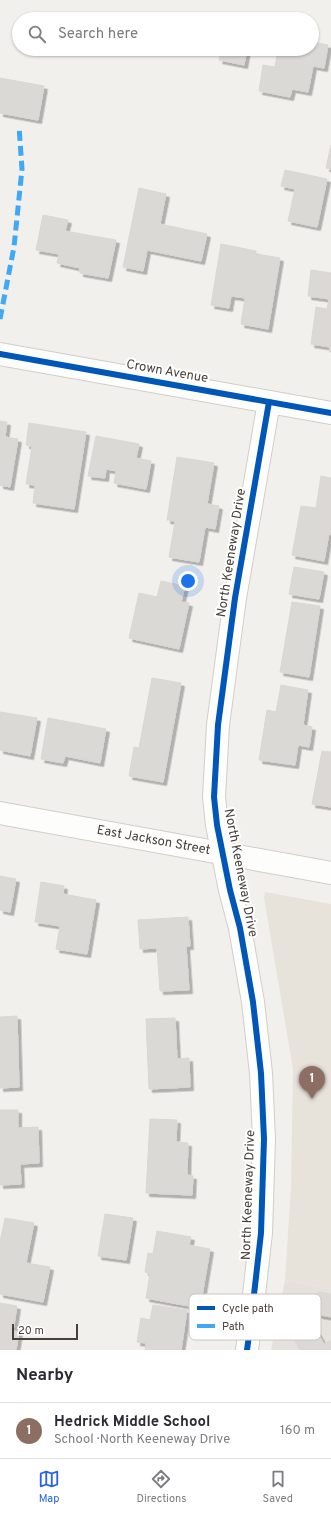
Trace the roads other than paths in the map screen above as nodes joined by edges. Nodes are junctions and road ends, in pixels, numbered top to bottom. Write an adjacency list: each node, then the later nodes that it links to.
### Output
1 (0, 354): 2 (street, Crown Avenue)
2 (269, 402): 3 (street, Crown Avenue); 5 (street, North Keeneway Drive)
3 (331, 413)
4 (0, 813): 5 (street, East Jackson Street)
5 (222, 853): 6 (street, East Jackson Street); 7 (street, North Keeneway Drive)
6 (331, 873)
7 (254, 1294)
8 (248, 1340): 9 (street, North Keeneway Drive)
9 (247, 1350)

